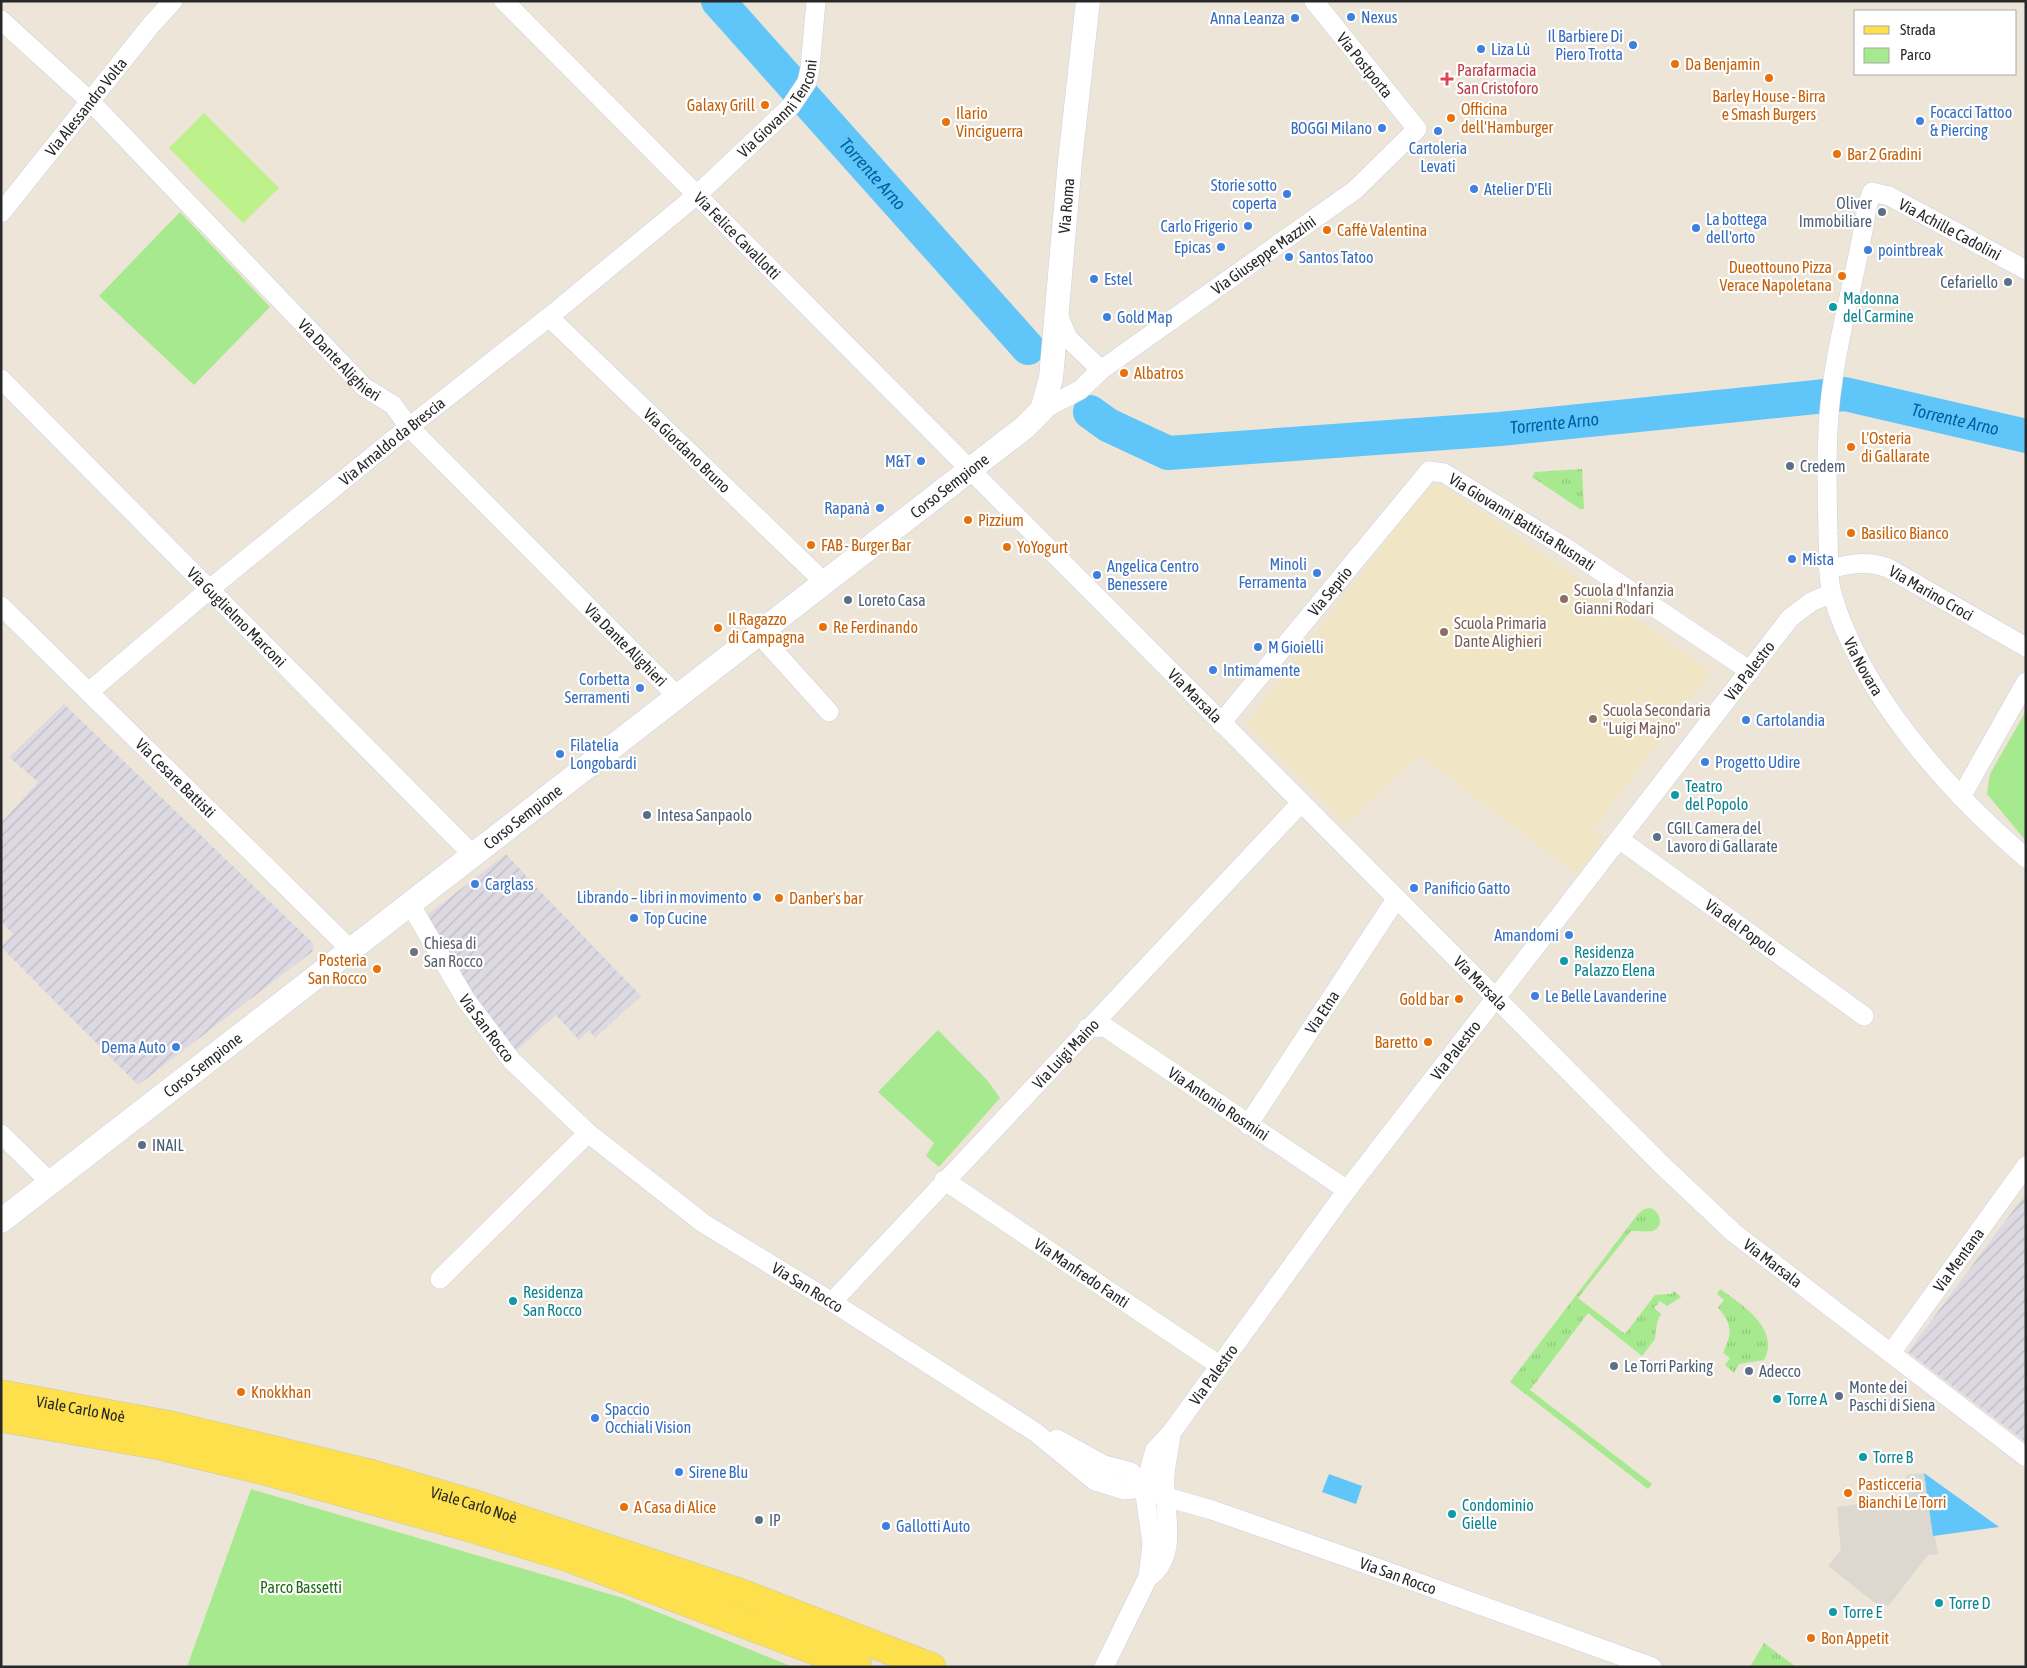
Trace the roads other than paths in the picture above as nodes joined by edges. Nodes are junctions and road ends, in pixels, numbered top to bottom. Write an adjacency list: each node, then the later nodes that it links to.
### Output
1 (172, 1): 7 (street, Via Alessandro Volta)
2 (504, 1): 10 (street, Via Felice Cavallotti)
3 (816, 1): 10 (street, Via Giovanni Tenconi)
4 (1088, 1): 13 (street, Via Roma)
5 (1314, 1): 8 (street, Via Postporta)
6 (1, 20): 7 (street, Via Dante Alighieri)
7 (91, 102): 11 (street, Via Alessandro Volta); 18 (street, Via Dante Alighieri)
8 (1417, 129): 15 (street, Via Giuseppe Mazzini)
9 (1872, 192): 12 (street, Via Achille Cadolini); 21 (street, Via Novara)
10 (698, 194): 14 (street, Via Arnaldo da Brescia); 19 (street, Via Felice Cavallotti)
11 (1, 213)
12 (2026, 270)
13 (1058, 315): 15 (street); 17 (street, Via Roma)
14 (549, 316): 18 (street, Via Arnaldo da Brescia); 22 (street, Via Giordano Bruno)
15 (1101, 370): 17 (street, Via Giuseppe Mazzini)
16 (1, 379): 23 (street, Via Guglielmo Marconi)
17 (1042, 410): 19 (street, Corso Sempione)
18 (409, 427): 23 (street, Via Arnaldo da Brescia); 31 (street, Via Dante Alighieri)
19 (972, 470): 22 (street, Corso Sempione); 33 (street, Via Marsala)
20 (1444, 473): 28 (street, Via Giovanni Battista Rusnati); 33 (street, Via Seprio)
21 (1829, 569): 24 (street, Via Novara); 27 (street, Via Marino Croci)
22 (826, 584): 26 (street, Corso Sempione)
23 (211, 588): 30 (street, Via Arnaldo da Brescia); 37 (street, Via Guglielmo Marconi)
24 (1832, 593): 28 (street, Via Palestro); 34 (street, Via Novara)
25 (1, 606): 30 (street, Via Cesare Battisti)
26 (760, 635): 31 (street, Corso Sempione); 32 (street)
27 (2026, 648)
28 (1750, 671): 36 (street, Via Palestro)
29 (2026, 682): 34 (street)
30 (90, 691): 41 (street, Via Cesare Battisti)
31 (678, 698): 37 (street, Corso Sempione)
32 (830, 712)
33 (1221, 723): 35 (street, Via Marsala)
34 (1961, 797): 38 (street, Via Novara)
35 (1300, 804): 39 (street, Via Marsala); 44 (street, Via Luigi Maino)
36 (1620, 839): 42 (street, Via Palestro); 43 (street, Via del Popolo)
37 (473, 855): 40 (street, Corso Sempione)
38 (2026, 858)
39 (1396, 899): 42 (street, Via Marsala); 45 (street, Via Etna)
40 (410, 904): 41 (street, Corso Sempione); 46 (street, Via San Rocco)
41 (351, 950): 50 (street, Corso Sempione)
42 (1496, 998): 51 (street, Via Palestro); 55 (street, Via Marsala)
43 (1864, 1016)
44 (1087, 1028): 45 (street, Via Antonio Rosmini); 49 (street, Via Luigi Maino)
45 (1248, 1125): 51 (street, Via Antonio Rosmini)
46 (588, 1133): 53 (street); 54 (street, Via San Rocco)
47 (1, 1134): 50 (street)
48 (2026, 1166): 55 (street, Via Mentana)
49 (944, 1180): 54 (street, Via Luigi Maino); 56 (street, Via Manfredo Fanti)
50 (51, 1183): 52 (street, Corso Sempione)
51 (1347, 1190): 56 (street, Via Palestro)
52 (1, 1221)
53 (440, 1279)
54 (832, 1302): 61 (street, Via San Rocco)
55 (1891, 1353): 60 (street, Via Marsala)
56 (1219, 1365): 59 (street, Via Palestro)
57 (1, 1394): 66 (main road, Viale Carlo Noè)
58 (1, 1418): 65 (main road, Viale Carlo Noè)
59 (1171, 1432): 61 (street, Via Palestro); 62 (street, Via Palestro)
60 (2026, 1457)
61 (1144, 1488): 62 (street, Via San Rocco); 63 (street, Via Palestro)
62 (1166, 1497): 63 (street, Via Palestro); 67 (street, Via San Rocco)
63 (1148, 1577): 64 (street, Via Palestro)
64 (1103, 1664)
65 (858, 1667)
66 (932, 1667)
67 (1652, 1667)

